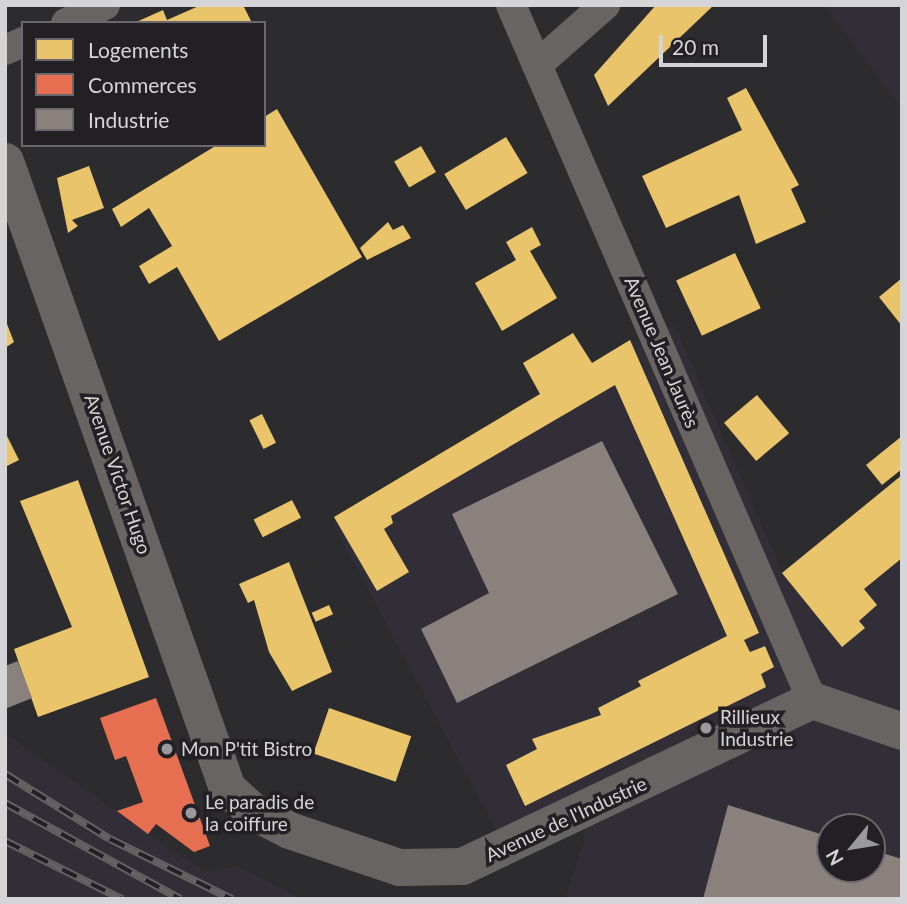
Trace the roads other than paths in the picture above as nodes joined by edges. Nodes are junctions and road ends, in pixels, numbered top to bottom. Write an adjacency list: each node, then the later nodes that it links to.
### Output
1 (105, 5): 4 (street)
2 (510, 5): 7 (street, Avenue Jean Jaurès)
3 (605, 5): 7 (street)
4 (70, 21)
5 (21, 43): 6 (street)
6 (5, 50)
7 (537, 65): 9 (street, Avenue Jean Jaurès)
8 (5, 161): 11 (street, Avenue Victor Hugo)
9 (812, 700): 10 (street); 11 (street, Avenue de l'Industrie)
10 (902, 731)
11 (227, 788)

